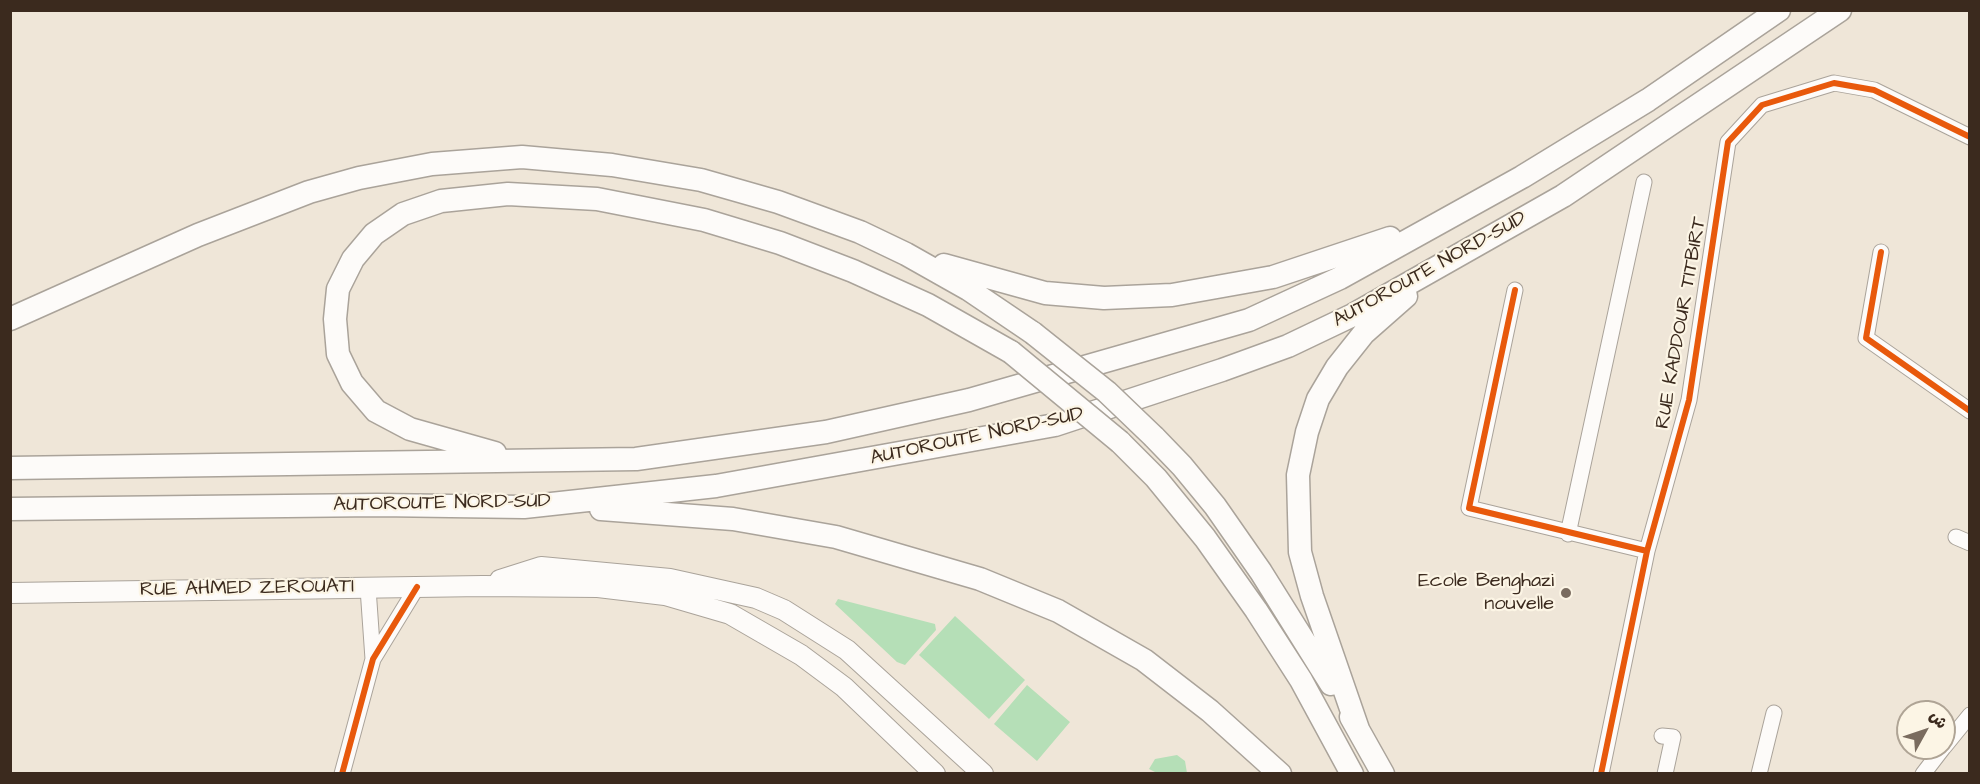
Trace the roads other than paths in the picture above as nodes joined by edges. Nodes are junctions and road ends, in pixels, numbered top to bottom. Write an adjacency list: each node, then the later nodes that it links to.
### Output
1 (1779, 10): 5 (highway, AUTOROUTE NORD-SUD)
2 (1840, 10): 8 (highway, AUTOROUTE NORD-SUD)
3 (1970, 137): 17 (street, RUE KADDOUR TITBIRT)
4 (1644, 182): 16 (street)
5 (1451, 217): 7 (highway); 12 (highway, AUTOROUTE NORD-SUD)
6 (1881, 252): 11 (street)
7 (906, 254): 10 (highway); 25 (highway, bridge)
8 (1454, 257): 14 (highway, AUTOROUTE NORD-SUD); 25 (highway)
9 (1515, 290): 16 (street)
10 (10, 319)
11 (1970, 411)
12 (520, 459): 13 (highway, AUTOROUTE NORD-SUD); 33 (highway, bridge)
13 (10, 468)
14 (524, 507): 15 (highway, AUTOROUTE NORD-SUD); 32 (highway)
15 (10, 509)
16 (1568, 534): 17 (street)
17 (1647, 551): 35 (street, RUE KADDOUR TITBIRT)
18 (483, 586): 19 (main road, RUE AHMED ZEROUATI); 30 (main road, RUE AHMED ZEROUATI); 31 (main road, RUE AHMED ZEROUATI)
19 (417, 587): 20 (main road, RUE AHMED ZEROUATI); 22 (street)
20 (368, 588): 21 (main road, RUE AHMED ZEROUATI); 22 (street)
21 (10, 593)
22 (373, 659): 29 (street)
23 (1774, 713): 37 (street)
24 (1970, 715): 26 (street)
25 (1358, 729): 34 (highway)
26 (1956, 733)
27 (1662, 736): 36 (street)
28 (1934, 760): 38 (street)
29 (342, 774)
30 (935, 774)
31 (983, 774)
32 (1280, 774)
33 (1352, 774)
34 (1383, 774)
35 (1601, 774)
36 (1665, 774)
37 (1759, 774)
38 (1923, 774)

